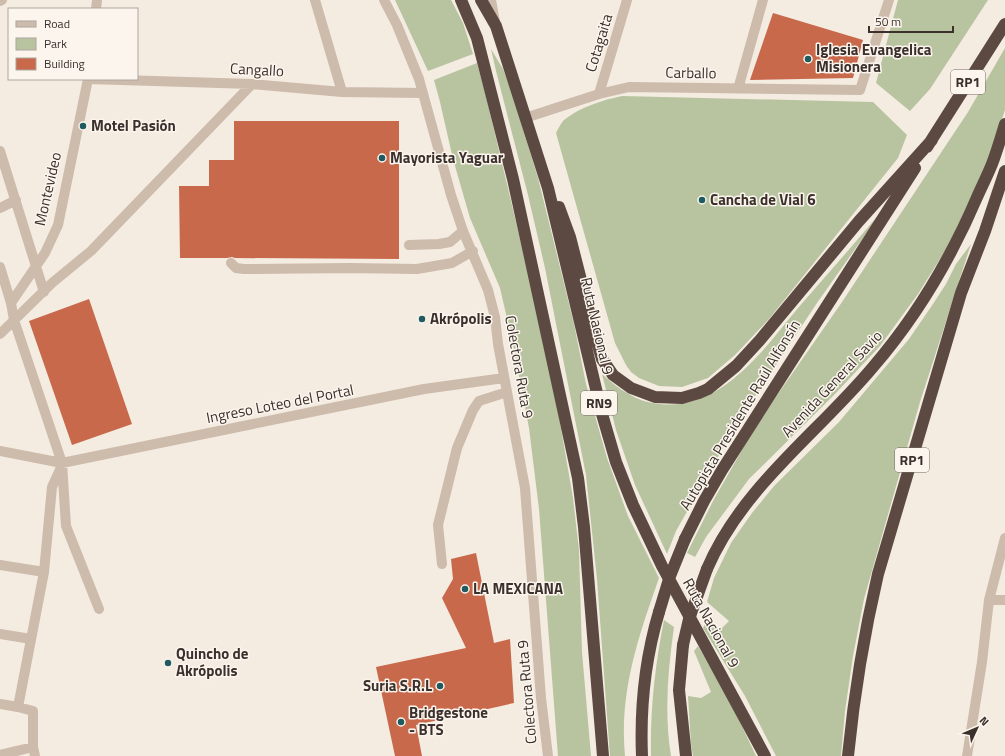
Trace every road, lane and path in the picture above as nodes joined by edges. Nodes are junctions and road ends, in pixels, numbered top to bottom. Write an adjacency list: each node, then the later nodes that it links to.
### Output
1 (315, 0): 13 (street)
2 (384, 0): 14 (street, Colectora Ruta 9)
3 (461, 0): 52 (highway, RN9)
4 (627, 0): 15 (street, Cotagaita)
5 (763, 0): 12 (street)
6 (889, 0): 12 (street, Carballo)
7 (489, 1): 16 (highway, Ruta Nacional 9 / RN9)
8 (1005, 24): 18 (highway, RP1)
9 (88, 80): 29 (street, Montevideo)
10 (121, 80): 11 (street, Cangallo)
11 (252, 84): 13 (street, Cangallo); 30 (street)
12 (738, 89): 15 (street, Carballo)
13 (342, 92): 14 (street, Cangallo)
14 (423, 93): 24 (street, Colectora Ruta 9)
15 (599, 94): 16 (street, Carballo)
16 (526, 118): 21 (highway, Ruta Nacional 9 / RN9)
17 (1005, 124): 54 (highway, Avenida General Savio, bridge)
18 (932, 140): 21 (highway); 53 (highway, Autopista Presidente Raúl Alfonsín, bridge)
19 (0, 151): 22 (street)
20 (1005, 171): 56 (highway, RP1)
21 (548, 188): 55 (highway, Ruta Nacional 9 / RN9)
22 (16, 200): 23 (street); 29 (street)
23 (0, 208)
24 (463, 231): 25 (street); 26 (street, Colectora Ruta 9)
25 (409, 245)
26 (472, 251): 27 (street); 34 (street, Colectora Ruta 9)
27 (231, 262)
28 (0, 267): 31 (street)
29 (36, 267): 30 (street); 31 (street, Montevideo)
30 (44, 292): 32 (street)
31 (12, 303): 32 (street)
32 (14, 320): 33 (street); 37 (street)
33 (0, 334)
34 (504, 378): 35 (street, Colectora Ruta 9); 37 (street, Ingreso Loteo del Portal)
35 (507, 392): 39 (street); 51 (street, Colectora Ruta 9)
36 (0, 451): 37 (street)
37 (62, 464): 41 (street); 44 (street)
38 (1005, 538): 42 (street)
39 (442, 564)
40 (0, 566): 41 (street)
41 (44, 572): 46 (street)
42 (989, 600): 43 (street); 57 (street)
43 (1005, 600)
44 (100, 609)
45 (0, 634): 46 (street)
46 (31, 639): 48 (street)
47 (0, 704): 48 (street)
48 (18, 707): 49 (street)
49 (34, 752): 50 (street)
50 (0, 754)
51 (548, 756)
52 (603, 756)
53 (642, 756)
54 (686, 756)
55 (765, 756)
56 (848, 756)
57 (967, 756)

